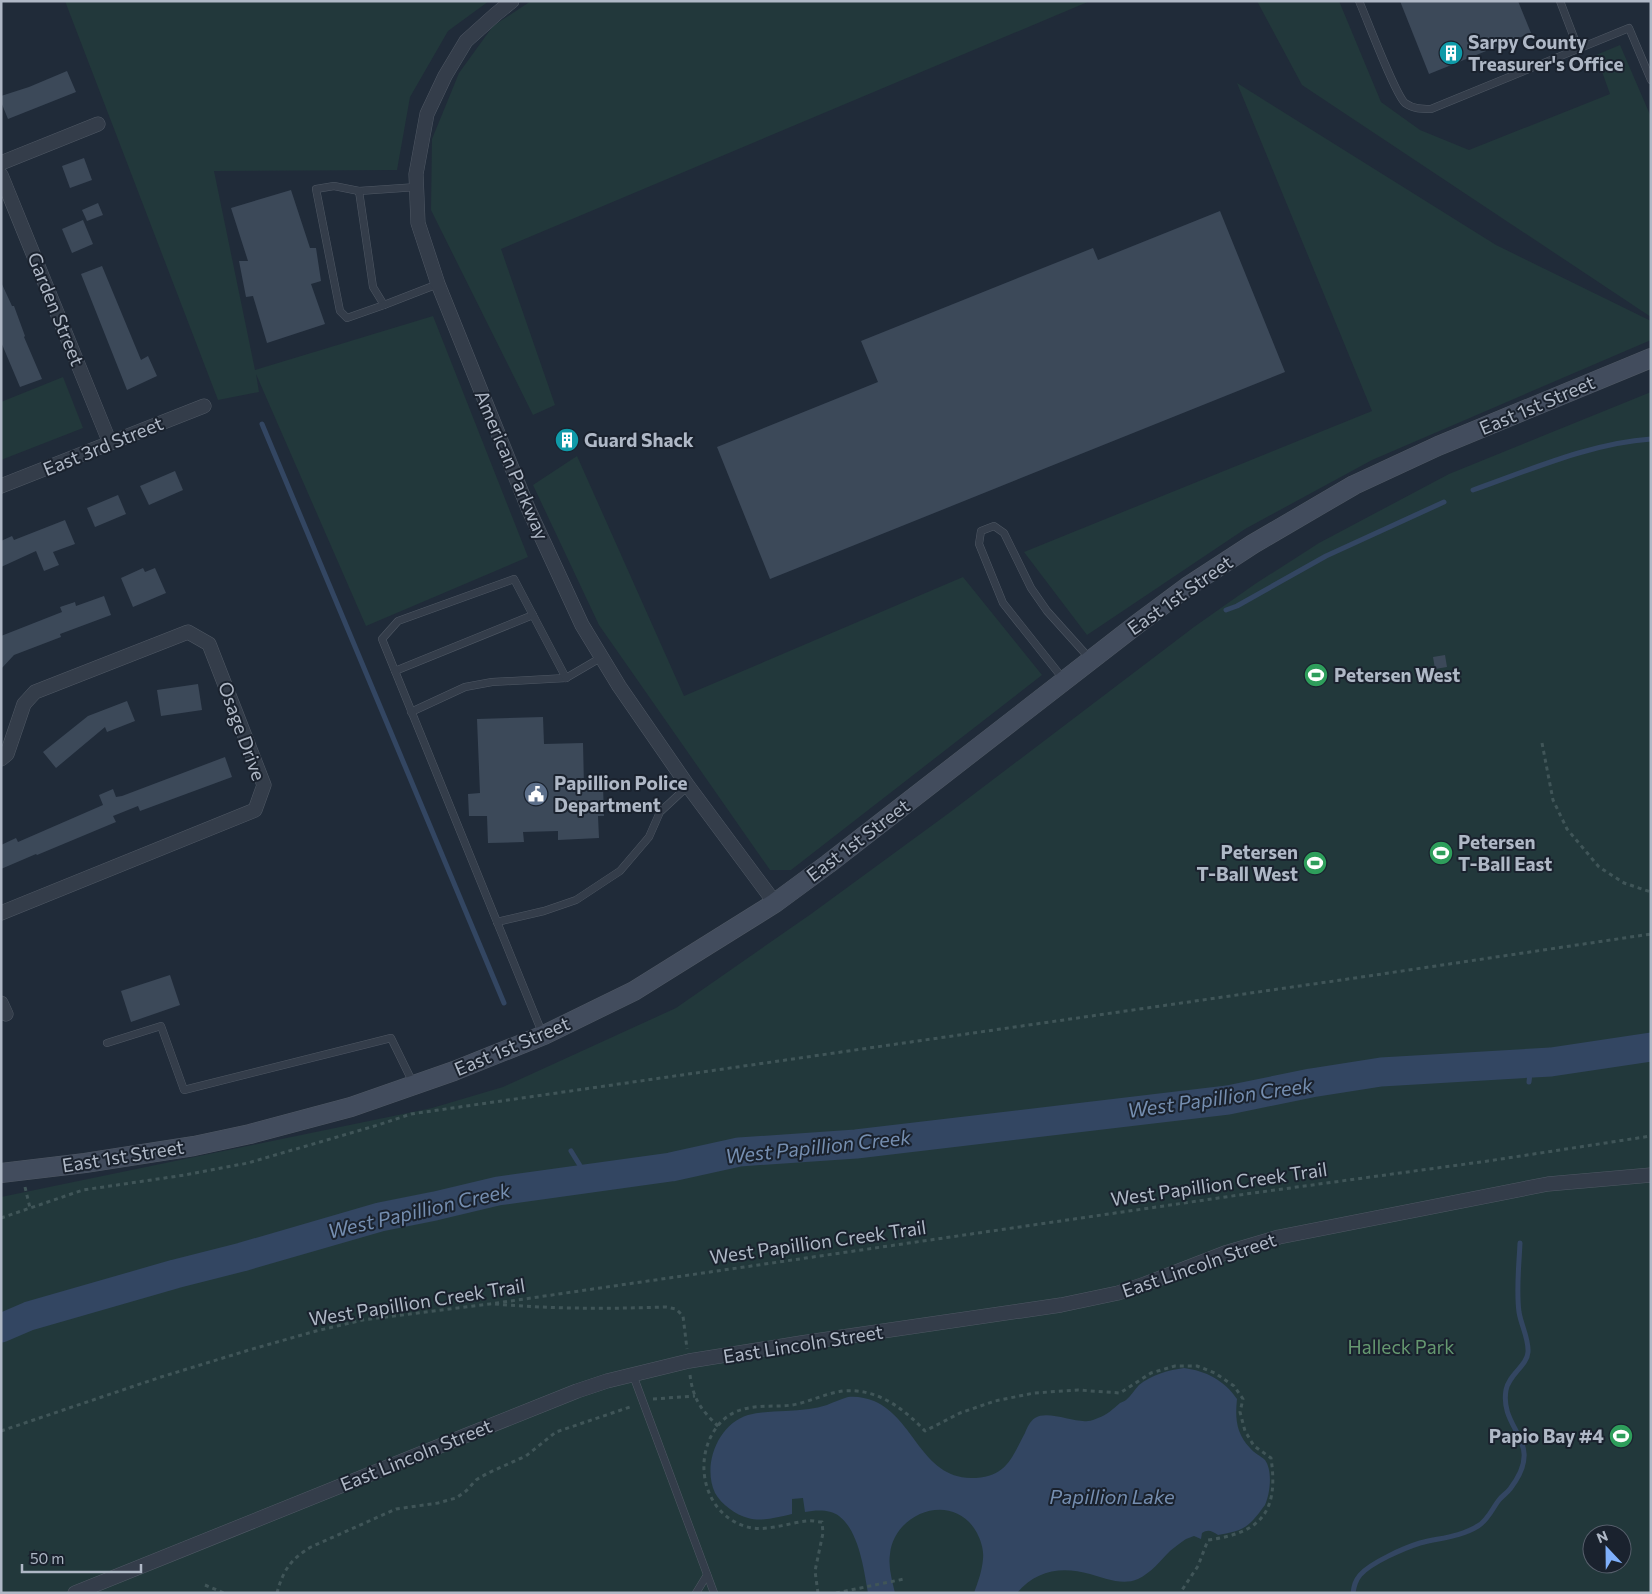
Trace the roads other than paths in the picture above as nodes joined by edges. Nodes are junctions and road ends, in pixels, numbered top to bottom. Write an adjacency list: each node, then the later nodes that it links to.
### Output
1 (512, 1): 9 (street, American Parkway)
2 (1359, 1): 4 (lane)
3 (1560, 1): 4 (lane)
4 (1578, 48): 5 (lane)
5 (1651, 80)
6 (98, 124): 7 (street)
7 (1, 163)
8 (1, 175): 15 (street, Garden Street)
9 (417, 187): 10 (lane); 11 (street, American Parkway)
10 (359, 191): 12 (lane); 12 (lane)
11 (438, 284): 12 (lane); 18 (street, American Parkway)
12 (384, 305)
13 (1651, 358): 19 (main road, East 1st Street)
14 (204, 406): 15 (street, East 3rd Street)
15 (110, 443): 16 (street, East 3rd Street)
16 (1, 486)
17 (533, 615): 20 (lane); 20 (lane); 21 (lane)
18 (602, 657): 21 (lane); 25 (street, American Parkway)
19 (1091, 661): 22 (main road, East 1st Street); 22 (lane)
20 (395, 671): 23 (lane)
21 (566, 678): 23 (lane)
22 (1064, 680): 26 (main road, East 1st Street)
23 (411, 712): 28 (lane)
24 (1, 759): 27 (street, Osage Drive)
25 (688, 786): 26 (street, American Parkway); 28 (lane)
26 (776, 903): 29 (main road, East 1st Street)
27 (1, 913)
28 (498, 922): 29 (lane)
29 (544, 1035): 31 (main road, East 1st Street)
30 (107, 1043): 31 (lane)
31 (414, 1086): 32 (main road, East 1st Street)
32 (1, 1173)
33 (1651, 1175): 34 (street, East Lincoln Street)
34 (633, 1375): 35 (lane); 36 (street, East Lincoln Street)
35 (707, 1575): 37 (lane); 38 (lane)
36 (75, 1593)
37 (696, 1593)
38 (714, 1593)

